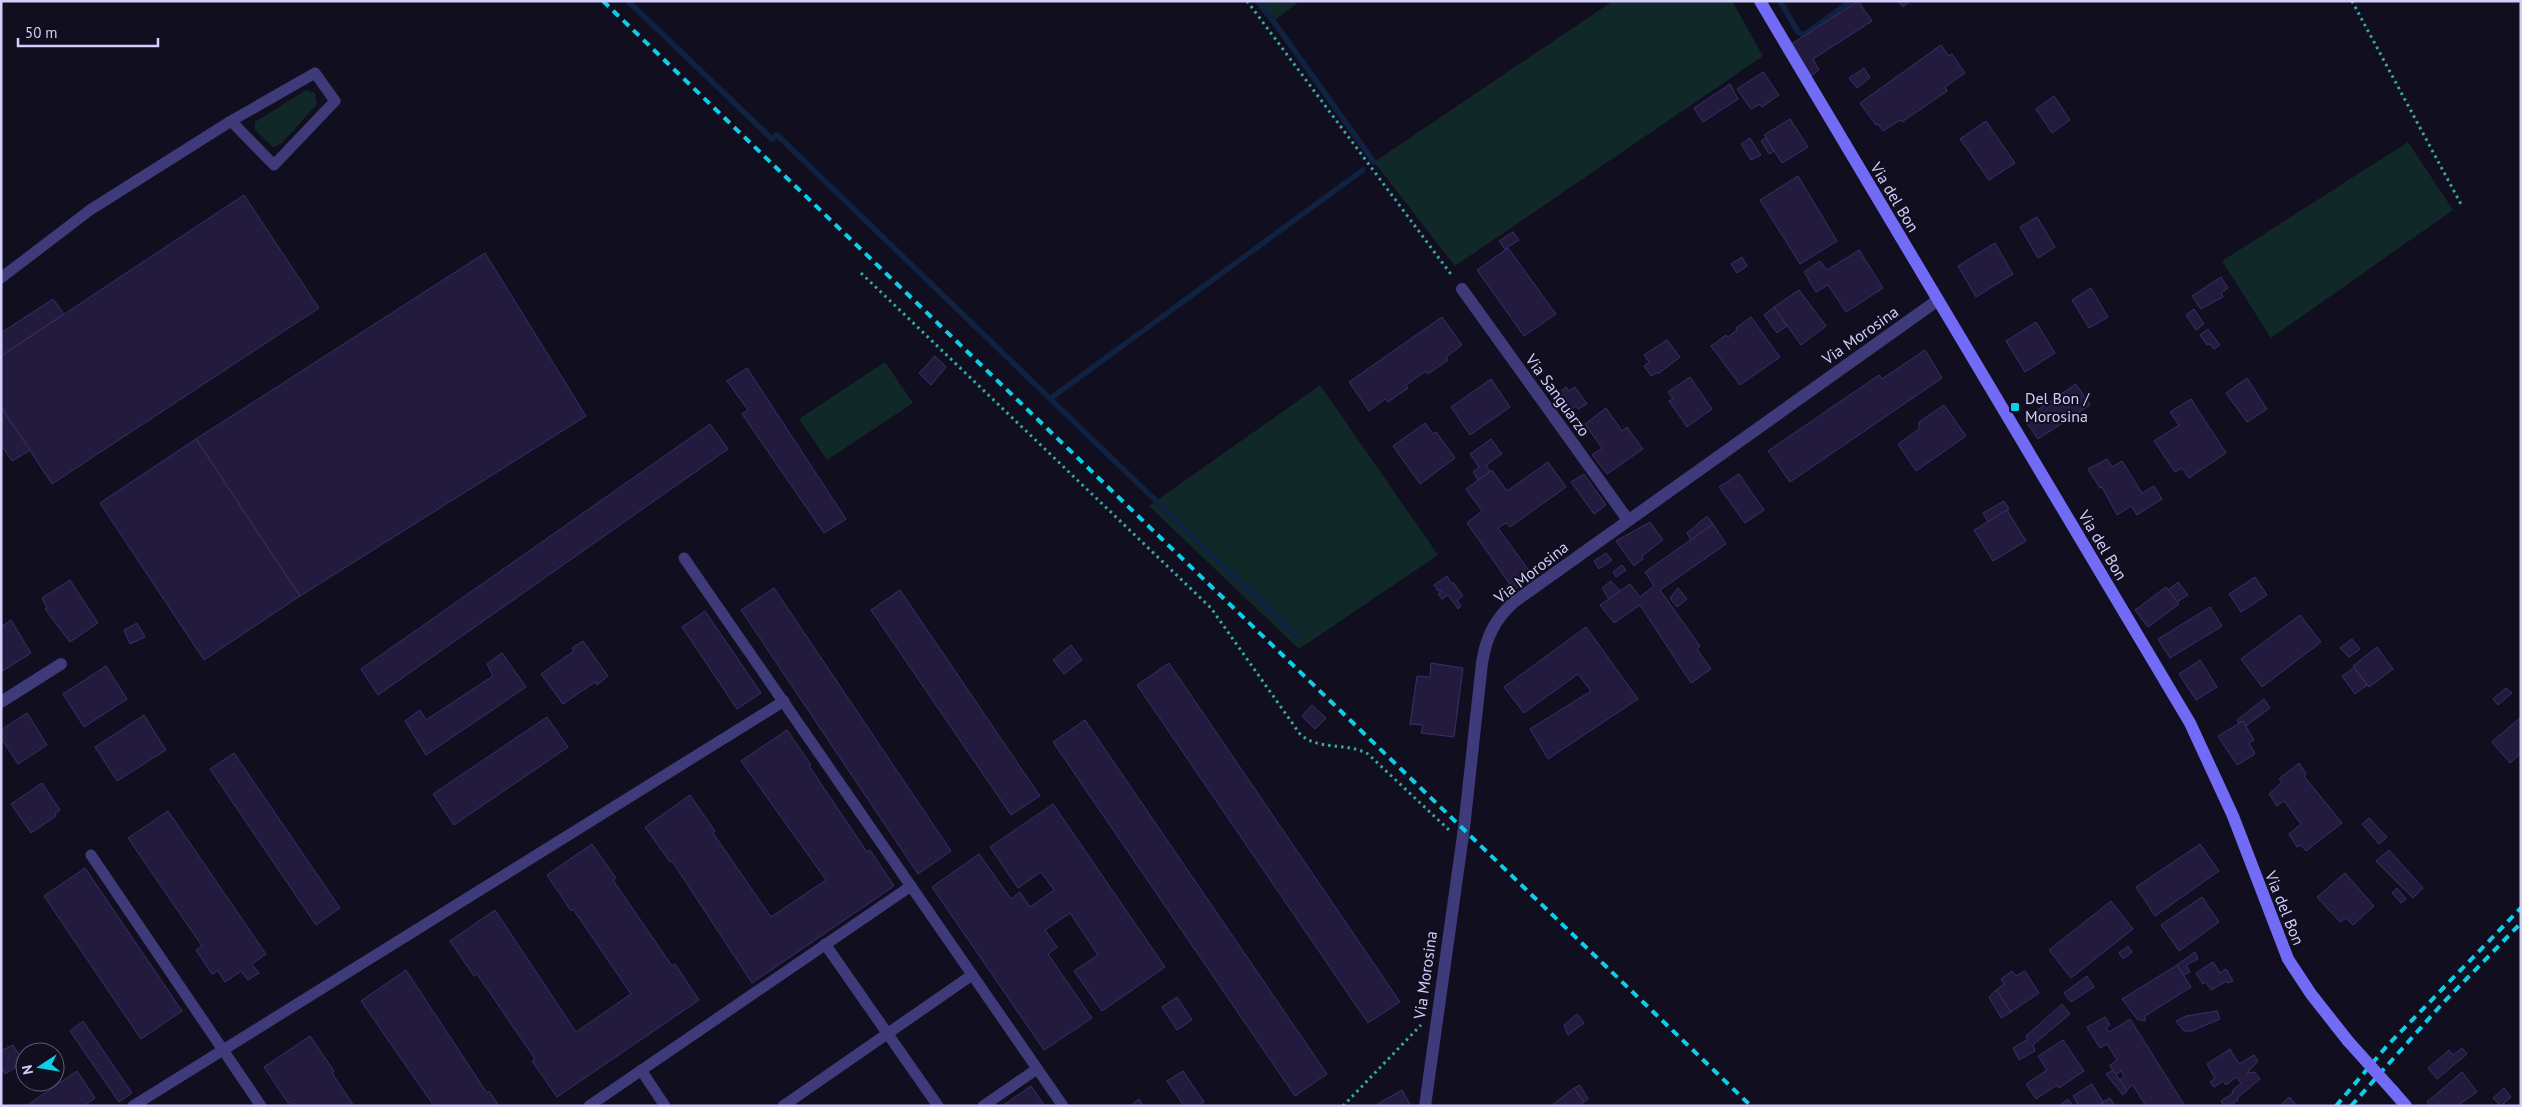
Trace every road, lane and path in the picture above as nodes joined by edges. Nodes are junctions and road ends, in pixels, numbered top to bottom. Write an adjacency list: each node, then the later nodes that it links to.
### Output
1 (1247, 1): 8 (path)
2 (1760, 1): 9 (street, Via del Bon)
3 (2352, 1): 5 (path)
4 (231, 121): 4 (lane); 7 (lane)
5 (2462, 206)
6 (861, 273): 15 (path)
7 (1, 278)
8 (1462, 289): 10 (street, Via Sanguarzo)
9 (1938, 300): 10 (street, Via Morosina); 35 (street, Via del Bon, bridge)
10 (1628, 520): 15 (street, Via Morosina)
11 (684, 558): 14 (lane)
12 (60, 664): 13 (street)
13 (1, 702)
14 (784, 702): 17 (lane); 22 (lane)
15 (1462, 843): 20 (street, Via Morosina)
16 (90, 854): 22 (lane)
17 (911, 886): 18 (lane); 19 (lane)
18 (825, 944): 21 (lane); 24 (lane)
19 (972, 975): 21 (lane); 23 (lane)
20 (1437, 1008): 33 (path); 34 (street, Via Morosina)
21 (887, 1034): 29 (lane); 30 (lane)
22 (223, 1050): 25 (lane); 26 (lane)
23 (1037, 1069): 31 (lane); 32 (lane)
24 (642, 1070): 27 (lane); 28 (lane)
25 (132, 1106)
26 (261, 1106)
27 (589, 1106)
28 (666, 1106)
29 (783, 1106)
30 (938, 1106)
31 (983, 1106)
32 (1062, 1106)
33 (1343, 1106)
34 (1424, 1106)
35 (2406, 1106)

